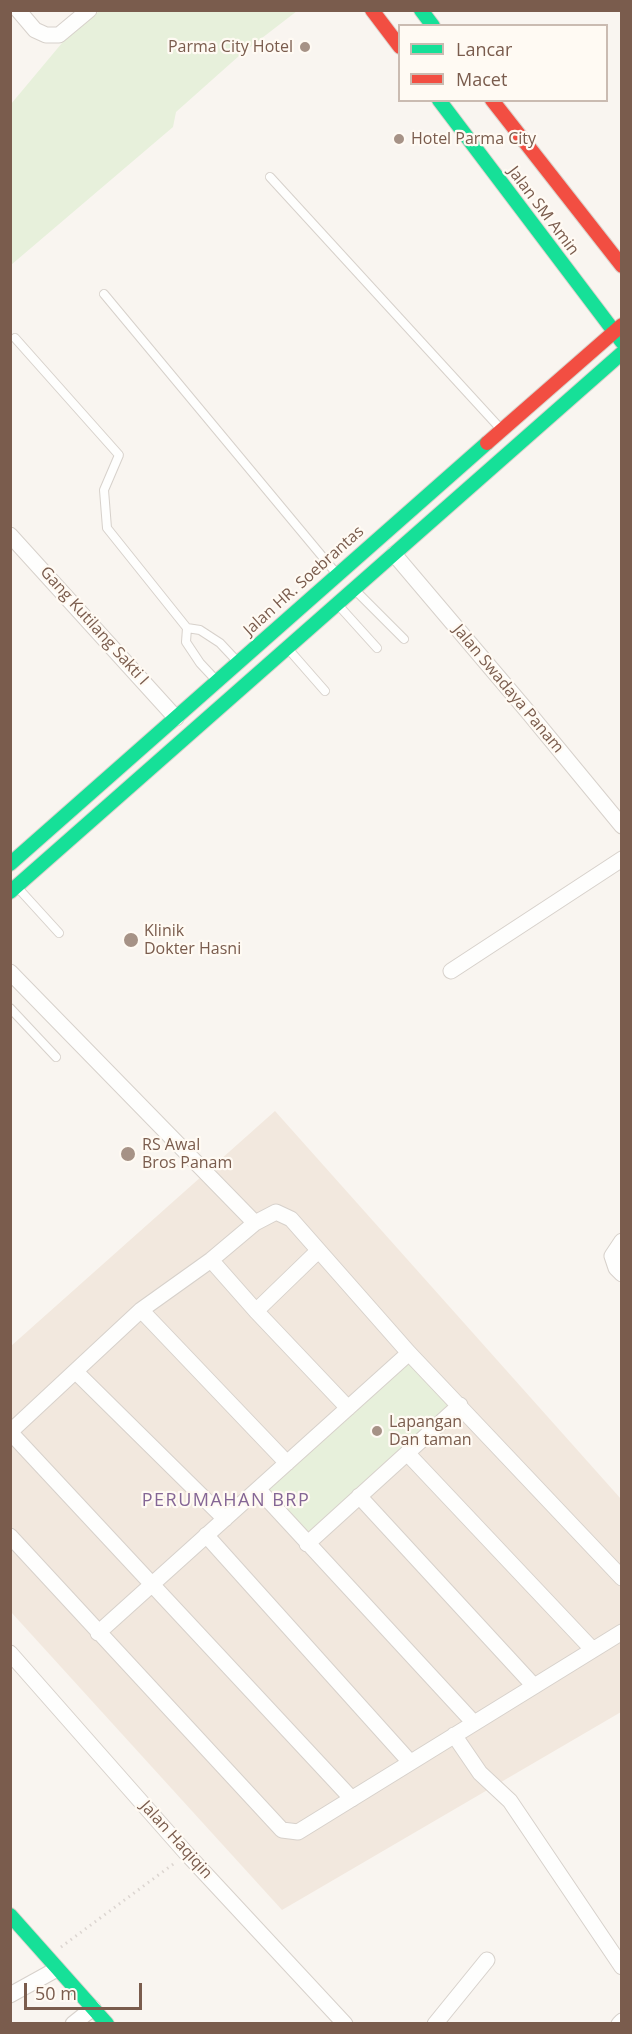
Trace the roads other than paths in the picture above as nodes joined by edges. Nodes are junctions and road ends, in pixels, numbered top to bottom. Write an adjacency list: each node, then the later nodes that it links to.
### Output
1 (18, 10): 2 (street)
2 (88, 10)
3 (372, 10): 6 (main road)
4 (422, 10): 5 (main road)
5 (432, 24)
6 (398, 46)
7 (441, 102): 12 (main road, Jalan SM Amin)
8 (494, 102): 10 (main road, Jalan SM Amin)
9 (270, 177): 15 (lane)
10 (621, 266)
11 (104, 294): 18 (lane)
12 (619, 333): 15 (main road, Jalan HR. Soebrantas)
13 (15, 338): 21 (lane)
14 (621, 353): 17 (main road)
15 (502, 430): 18 (main road, Jalan HR. Soebrantas)
16 (10, 536): 28 (street, Gang Kutilang Sakti I)
17 (394, 554): 19 (main road); 30 (street, Jalan Swadaya Panam)
18 (337, 574): 25 (main road, Jalan HR. Soebrantas)
19 (354, 589): 20 (main road); 22 (lane)
20 (337, 604): 23 (main road); 24 (lane)
21 (187, 628): 25 (lane); 26 (lane)
22 (404, 639)
23 (287, 648): 27 (lane); 31 (main road)
24 (377, 648)
25 (238, 662): 26 (main road, Jalan HR. Soebrantas)
26 (217, 681): 28 (main road, Jalan HR. Soebrantas)
27 (325, 691)
28 (176, 718): 29 (main road, Jalan HR. Soebrantas)
29 (67, 815): 31 (main road); 33 (main road, Jalan HR. Soebrantas)
30 (621, 826)
31 (81, 830): 34 (main road)
32 (621, 859): 36 (street)
33 (10, 864)
34 (14, 889): 35 (lane)
35 (59, 933)
36 (451, 971)
37 (10, 972): 40 (street)
38 (11, 1009): 39 (lane)
39 (56, 1057)
40 (255, 1223): 42 (street); 43 (street)
41 (621, 1241): 44 (street)
42 (318, 1251): 46 (street); 47 (street)
43 (211, 1260): 45 (street); 46 (street)
44 (621, 1274)
45 (141, 1310): 48 (street); 53 (street)
46 (256, 1311): 50 (street)
47 (409, 1353): 49 (street); 50 (street)
48 (75, 1372): 51 (street); 56 (street)
49 (460, 1405): 52 (street); 60 (street)
50 (348, 1408): 53 (street)
51 (10, 1432): 61 (street)
52 (407, 1453): 55 (street); 64 (street)
53 (287, 1463): 54 (street)
54 (258, 1489): 56 (street); 59 (street)
55 (358, 1496): 59 (street); 66 (street)
56 (225, 1519): 57 (street)
57 (206, 1535): 61 (street); 69 (street)
58 (10, 1536): 63 (street)
59 (307, 1544): 67 (street)
60 (621, 1578)
61 (151, 1585): 63 (street); 70 (street)
62 (621, 1632): 64 (street)
63 (98, 1633): 70 (street)
64 (592, 1649): 66 (street)
65 (10, 1653): 79 (street, Jalan Haqiqin)
66 (534, 1686): 67 (street)
67 (474, 1723): 68 (street)
68 (454, 1736): 69 (street); 74 (street)
69 (410, 1762): 70 (street)
70 (352, 1799)
71 (10, 1915): 73 (main road)
72 (487, 1960): 80 (street)
73 (53, 1963): 75 (street); 76 (main road)
74 (621, 1967)
75 (10, 1995)
76 (93, 2008): 77 (street); 78 (main road)
77 (73, 2024)
78 (107, 2024)
79 (345, 2024)
80 (435, 2024)

